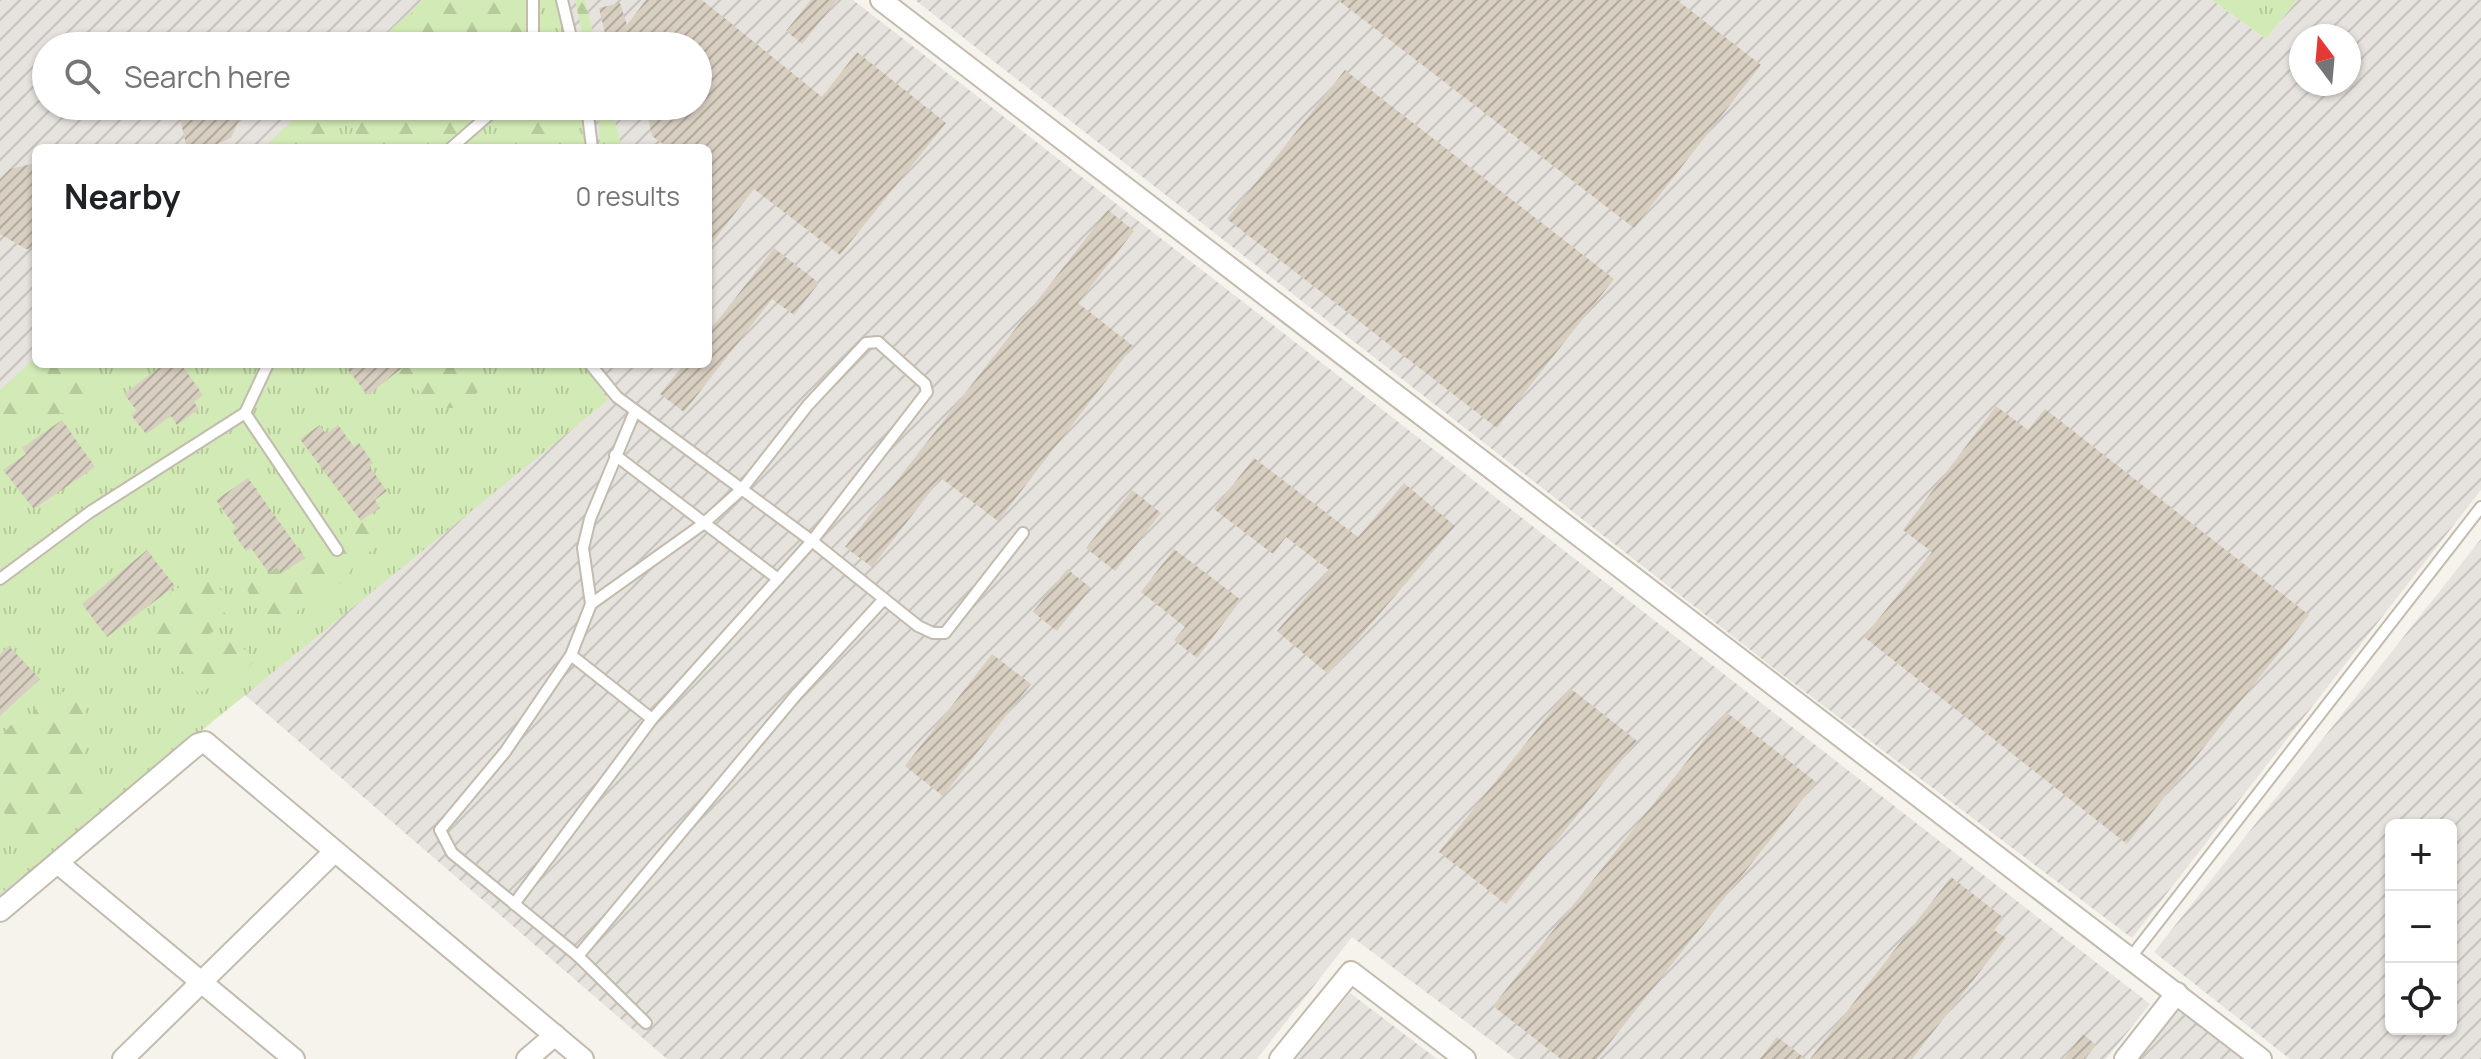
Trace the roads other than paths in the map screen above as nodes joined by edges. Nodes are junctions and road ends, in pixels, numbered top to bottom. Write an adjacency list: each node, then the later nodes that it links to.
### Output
1 (533, 0): 4 (lane)
2 (562, 0): 5 (lane)
3 (881, 0): 32 (street)
4 (533, 32)
5 (570, 32)
6 (483, 120): 8 (lane)
7 (589, 120): 9 (lane)
8 (456, 144)
9 (592, 144)
10 (266, 368): 13 (lane)
11 (593, 368): 12 (lane)
12 (635, 411): 14 (lane); 15 (lane)
13 (245, 413): 20 (lane); 21 (lane)
14 (615, 455): 17 (lane); 24 (lane)
15 (742, 489): 17 (lane); 19 (lane); 19 (lane)
16 (2481, 507): 32 (lane)
17 (703, 524): 22 (lane); 24 (lane)
18 (1023, 533): 23 (lane)
19 (812, 541): 22 (lane); 23 (lane)
20 (337, 550)
21 (0, 579)
22 (778, 579): 26 (lane)
23 (884, 599): 31 (lane)
24 (591, 604): 25 (lane)
25 (571, 655): 26 (lane); 29 (lane)
26 (652, 719): 29 (lane)
27 (333, 853): 28 (street); 33 (street); 36 (street)
28 (59, 864): 30 (street); 33 (street)
29 (514, 904): 31 (lane)
30 (0, 911)
31 (578, 956): 35 (lane)
32 (2131, 957): 34 (street)
33 (202, 982): 37 (street); 38 (street)
34 (2177, 993): 43 (street); 44 (street)
35 (646, 1023)
36 (555, 1035): 39 (street); 40 (street)
37 (123, 1059)
38 (294, 1059)
39 (527, 1059)
40 (583, 1059)
41 (1280, 1059): 42 (street)
42 (1465, 1059)
43 (2125, 1059)
44 (2261, 1059)

